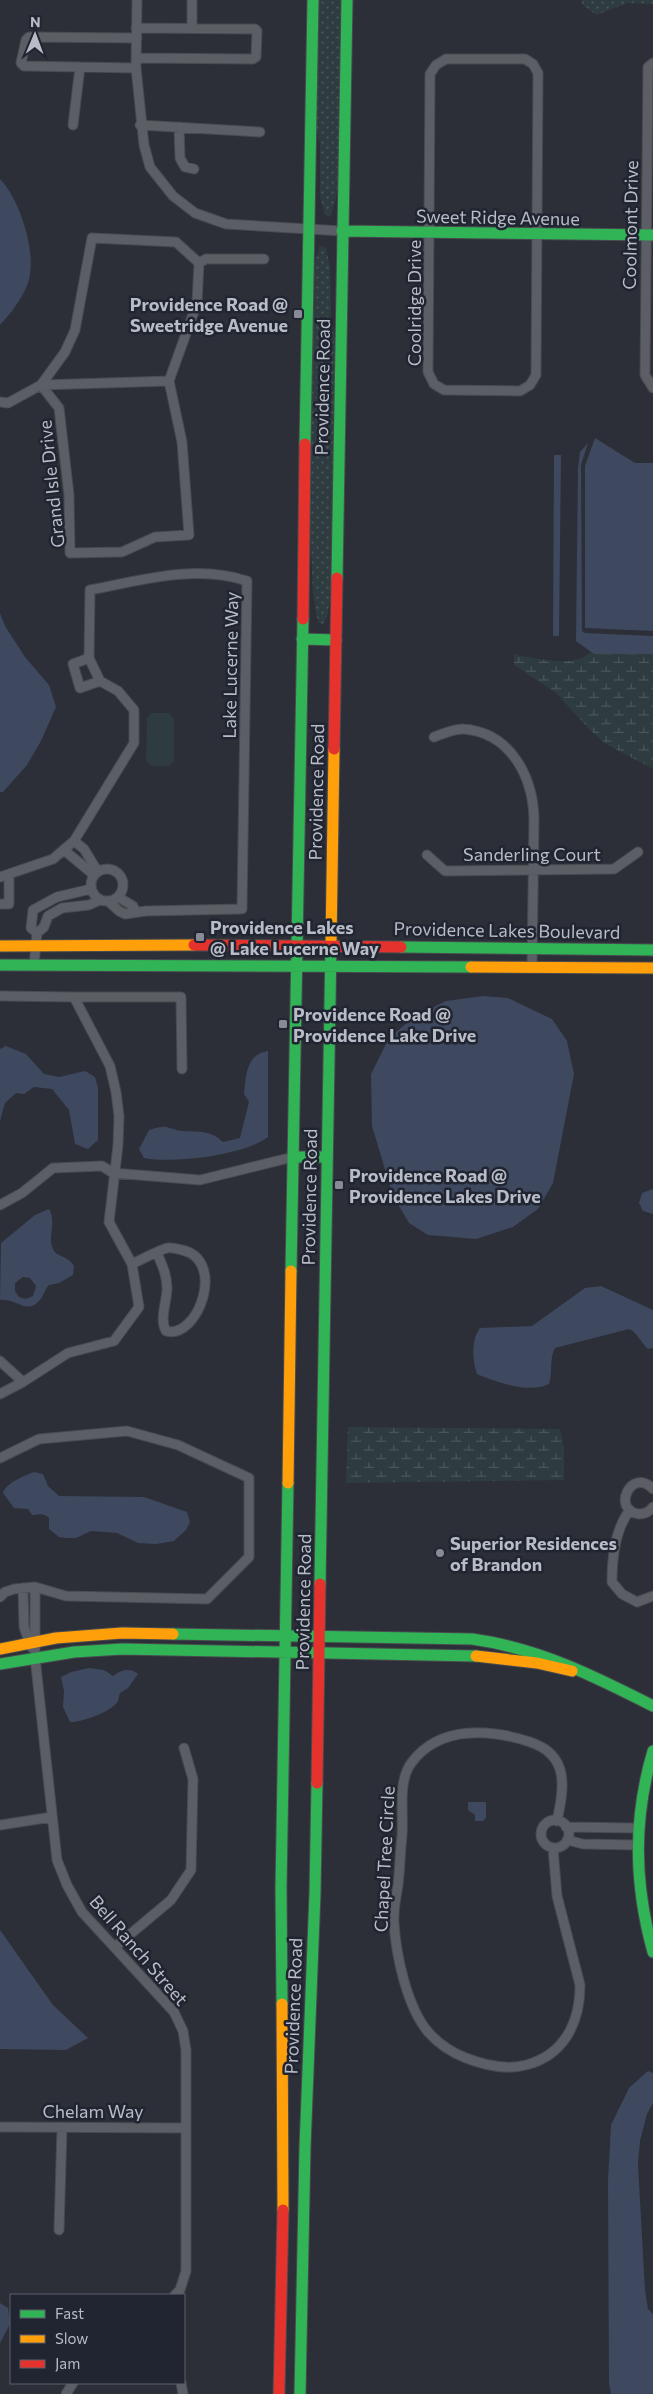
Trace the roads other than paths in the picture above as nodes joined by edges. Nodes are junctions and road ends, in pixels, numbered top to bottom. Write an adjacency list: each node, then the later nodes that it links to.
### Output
1 (137, 0): 5 (street)
2 (192, 0): 6 (street)
3 (312, 0): 17 (main road, Providence Road)
4 (347, 0): 18 (main road, Providence Road)
5 (136, 28): 6 (street); 7 (street)
6 (192, 28): 8 (street)
7 (137, 38): 8 (street); 10 (street)
8 (137, 58): 11 (street)
9 (653, 63): 21 (street, Coolmont Drive)
10 (80, 67): 11 (street); 12 (street)
11 (136, 68): 13 (street)
12 (73, 125)
13 (140, 126): 14 (street); 17 (street)
14 (179, 127): 15 (street); 16 (street)
15 (260, 132)
16 (194, 169)
17 (308, 230): 18 (street); 28 (main road, Providence Road)
18 (342, 231): 19 (main road, Sweet Ridge Avenue); 29 (main road, Providence Road)
19 (430, 234): 20 (main road, Sweet Ridge Avenue); 20 (street, Coolridge Drive); 20 (street, Coolridge Drive)
20 (538, 235): 21 (main road, Sweet Ridge Avenue)
21 (649, 235): 26 (street, Coolmont Drive)
22 (264, 259): 23 (street)
23 (199, 263): 24 (street); 25 (street)
24 (168, 381): 25 (street); 25 (street, Grand Isle Drive)
25 (41, 385): 27 (street)
26 (653, 388)
27 (0, 402)
28 (302, 639): 29 (main road); 46 (main road, Providence Road)
29 (336, 640): 47 (main road, Providence Road)
30 (89, 658): 31 (street, Lake Lucerne Way); 31 (street); 44 (street, Lake Lucerne Way)
31 (100, 681): 33 (street)
32 (434, 737): 37 (street)
33 (74, 841): 34 (street); 38 (street)
34 (64, 850): 38 (street); 39 (street)
35 (638, 852): 37 (street, Sanderling Court)
36 (427, 855): 37 (street, Sanderling Court)
37 (534, 871): 50 (street)
38 (96, 873): 40 (street); 41 (street)
39 (4, 876): 43 (street)
40 (91, 888): 42 (street); 45 (street)
41 (118, 897): 42 (street); 44 (street)
42 (104, 900): 44 (street, Lake Lucerne Way); 45 (street)
43 (0, 904)
44 (136, 912)
45 (37, 933): 49 (street)
46 (296, 945): 47 (main road, Providence Lakes Boulevard); 49 (main road, Providence Lakes Boulevard); 55 (main road, Providence Road)
47 (331, 945): 50 (main road, Providence Lakes Boulevard); 54 (main road, Providence Road)
48 (0, 946): 49 (main road, Providence Lakes Boulevard)
49 (36, 946): 53 (street)
50 (532, 947): 51 (main road, Providence Lakes Boulevard); 56 (street)
51 (653, 950)
52 (0, 965): 53 (main road, Providence Lakes Boulevard)
53 (34, 965): 55 (main road, Providence Lakes Boulevard)
54 (331, 966): 55 (main road, Providence Lakes Boulevard); 56 (main road, Providence Lakes Boulevard); 62 (main road, Providence Road)
55 (296, 967): 61 (main road, Providence Road)
56 (532, 967): 57 (main road, Providence Lakes Boulevard)
57 (653, 968)
58 (0, 996): 59 (street)
59 (74, 997): 60 (street); 63 (street)
60 (182, 1069)
61 (293, 1156): 62 (main road); 63 (street); 78 (main road, Providence Road)
62 (327, 1156): 79 (main road, Providence Road)
63 (113, 1173): 64 (street); 66 (street)
64 (0, 1205)
65 (157, 1253): 65 (street); 66 (street)
66 (132, 1264): 68 (street)
67 (0, 1361): 68 (street)
68 (23, 1382): 69 (street)
69 (0, 1394)
70 (0, 1458): 74 (street)
71 (653, 1489): 73 (street)
72 (653, 1507): 73 (street)
73 (630, 1510): 76 (street)
74 (35, 1587): 75 (street); 80 (street)
75 (23, 1588): 77 (street); 80 (street)
76 (653, 1596)
77 (0, 1597)
78 (286, 1636): 79 (main road); 80 (main road); 82 (main road, Providence Road)
79 (320, 1636): 83 (main road, Providence Road); 86 (main road)
80 (32, 1642): 81 (main road); 84 (street, Bell Ranch Street)
81 (0, 1649)
82 (286, 1653): 83 (main road); 84 (main road); 103 (main road, Providence Road)
83 (319, 1654): 86 (main road); 104 (main road, Providence Road)
84 (35, 1657): 85 (main road); 90 (street, Bell Ranch Street)
85 (0, 1664)
86 (601, 1680): 87 (main road)
87 (653, 1706)
88 (184, 1748): 98 (street)
89 (653, 1751): 94 (main road)
90 (52, 1817): 92 (street); 98 (street, Bell Ranch Street)
91 (557, 1821): 93 (street); 97 (street, Chapel Tree Circle); 97 (street, Chapel Tree Circle)
92 (0, 1825)
93 (566, 1827): 94 (street); 95 (street)
94 (636, 1828): 96 (main road)
95 (567, 1840): 96 (street); 97 (street)
96 (636, 1845): 99 (main road)
97 (553, 1848)
98 (115, 1947): 102 (street, Bell Ranch Street)
99 (653, 1952)
100 (0, 2127): 101 (street, Chelam Way)
101 (62, 2128): 102 (street, Chelam Way); 105 (street)
102 (186, 2128): 106 (street, Bell Ranch Street)
103 (284, 2147): 104 (main road); 107 (main road, Providence Road)
104 (305, 2147): 108 (main road, Providence Road)
105 (59, 2230)
106 (176, 2294)
107 (279, 2394)
108 (300, 2394)

